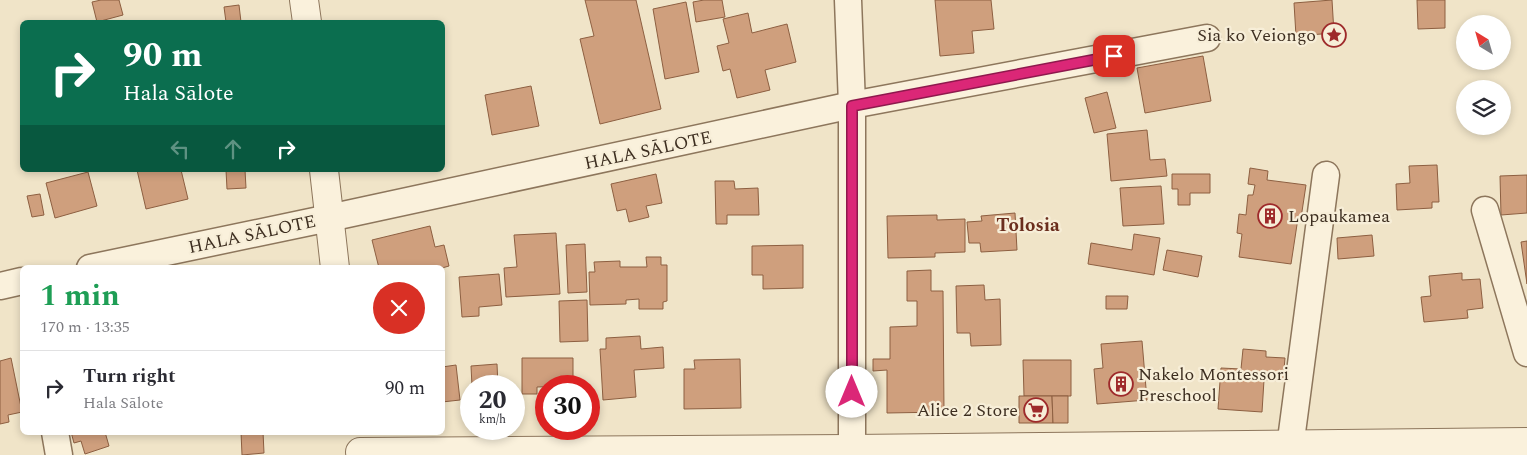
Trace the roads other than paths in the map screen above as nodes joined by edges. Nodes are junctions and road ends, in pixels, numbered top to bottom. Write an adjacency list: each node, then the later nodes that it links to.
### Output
1 (304, 0): 3 (street)
2 (848, 0): 5 (street)
3 (307, 20)
4 (1207, 38): 5 (street, HALA SĀLOTE)
5 (852, 106): 9 (street, HALA SĀLOTE); 19 (street)
6 (324, 172): 9 (street)
7 (1326, 175): 18 (street)
8 (1485, 210): 14 (street)
9 (329, 218): 10 (street, HALA SĀLOTE); 11 (street)
10 (104, 265)
11 (336, 265)
12 (20, 282): 13 (street)
13 (0, 286)
14 (1527, 353)
15 (55, 435): 20 (street)
16 (1527, 442): 18 (street)
17 (359, 446): 19 (street)
18 (1289, 450): 19 (street)
19 (852, 452)
20 (59, 455)

